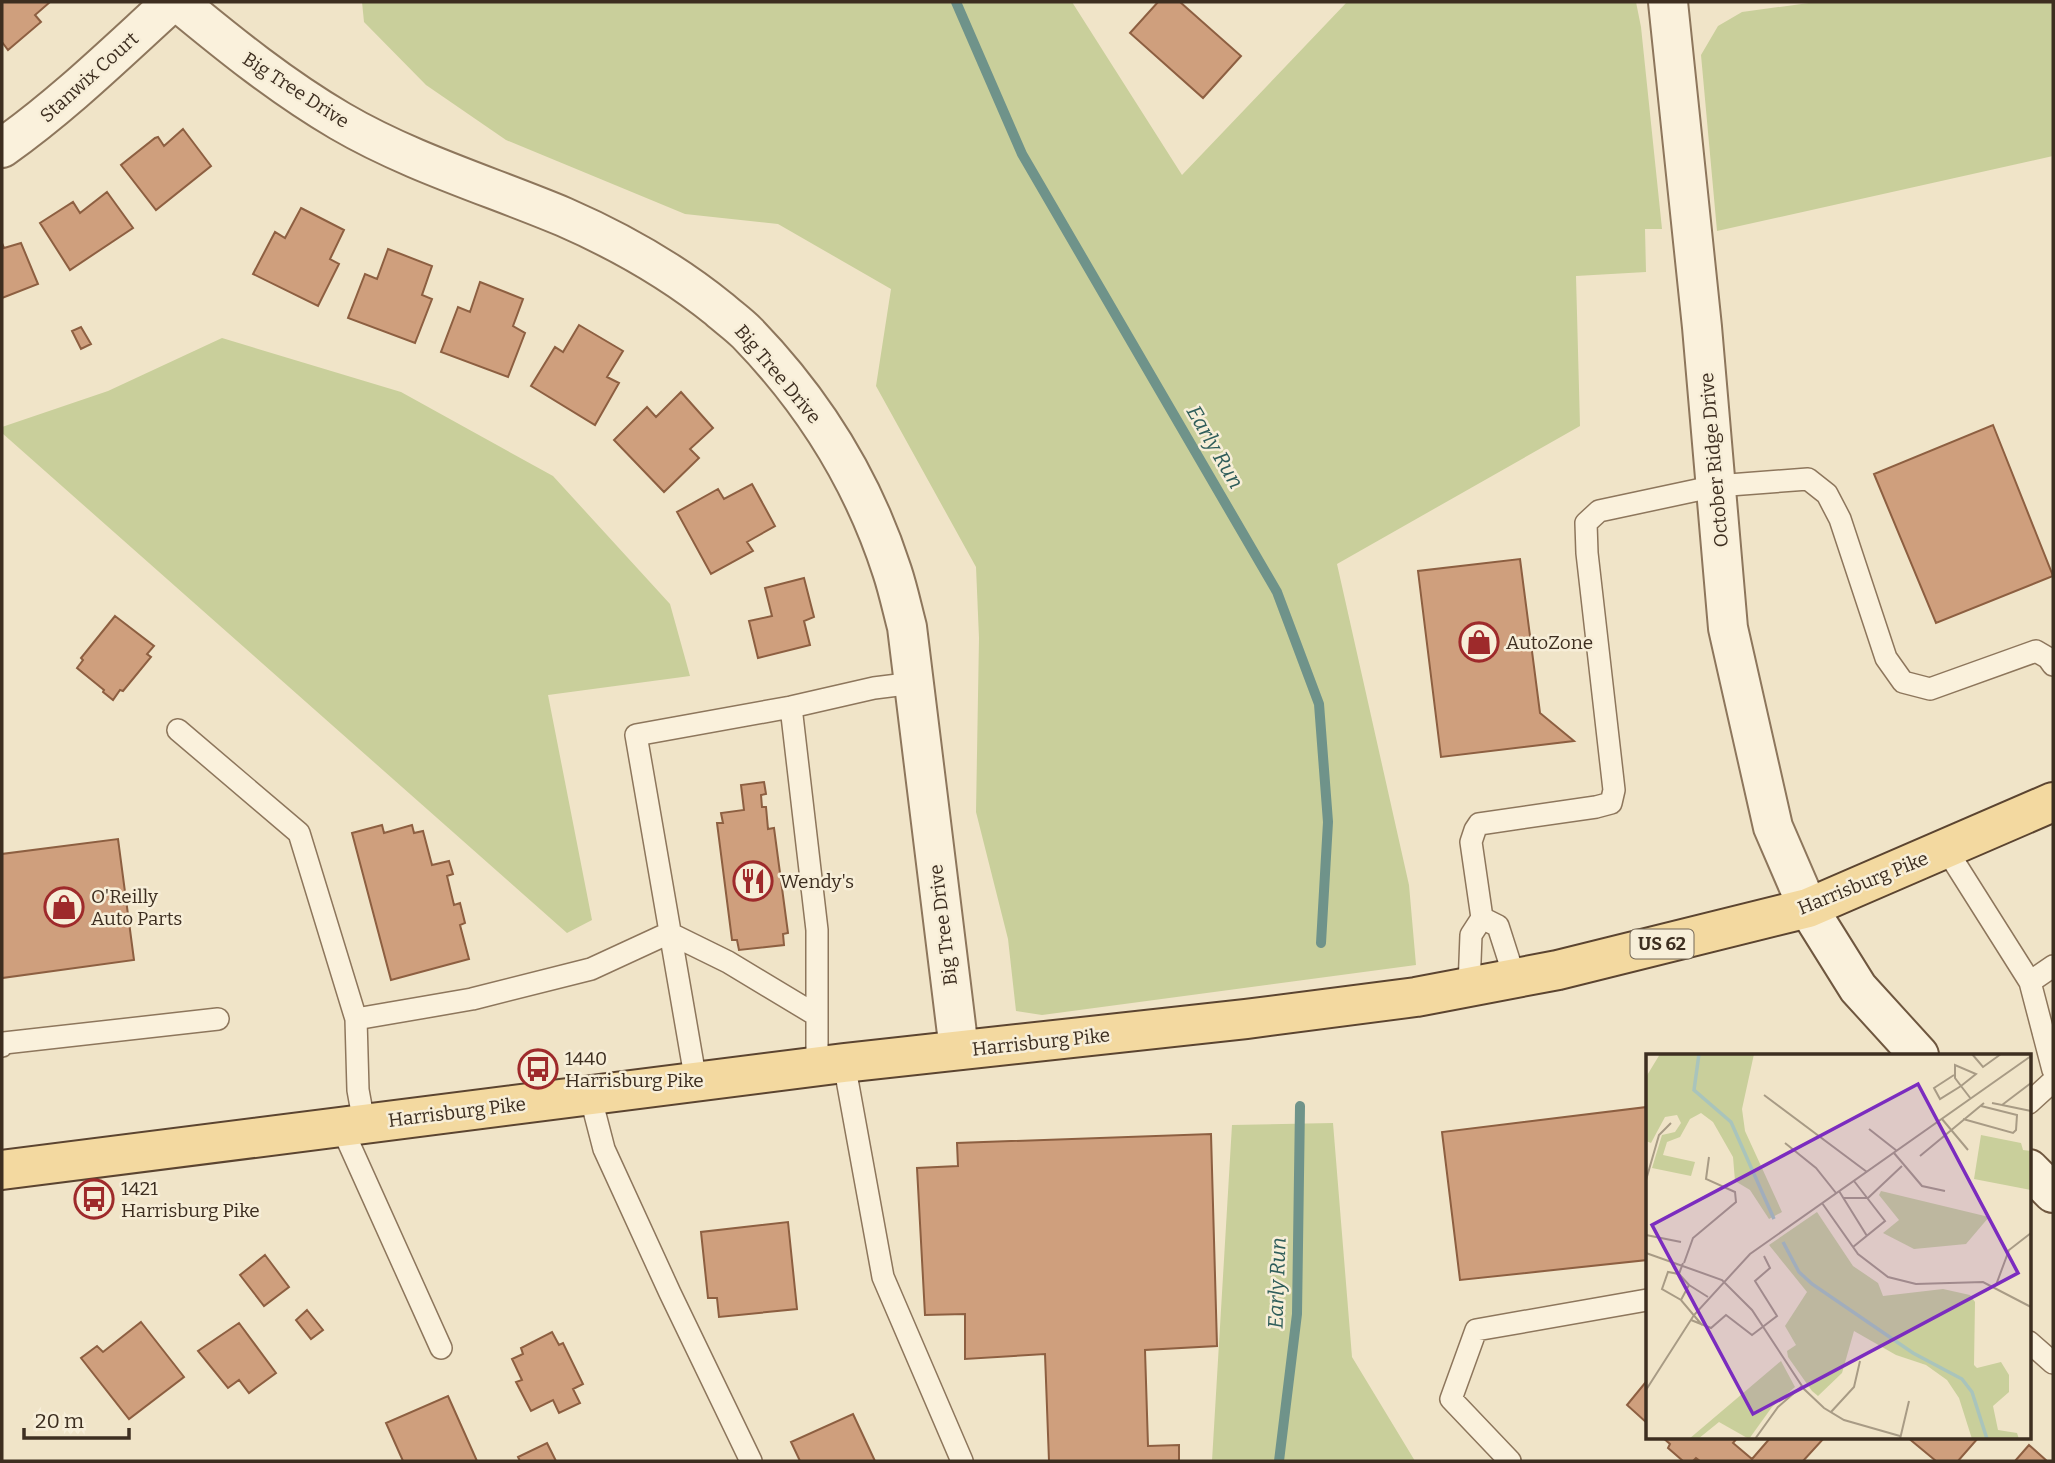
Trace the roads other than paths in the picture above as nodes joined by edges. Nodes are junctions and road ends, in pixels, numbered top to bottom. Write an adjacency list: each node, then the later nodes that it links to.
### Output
1 (172, 2): 4 (street, Stanwix Court)
2 (178, 2): 7 (street, Big Tree Drive)
3 (1677, 3): 5 (street, October Ridge Drive)
4 (2, 148)
5 (1716, 486): 6 (lane); 12 (street, October Ridge Drive); 13 (lane)
6 (2053, 665)
7 (914, 682): 8 (lane); 23 (street, Big Tree Drive)
8 (791, 707): 14 (lane); 19 (lane)
9 (178, 730): 20 (lane)
10 (2053, 802): 11 (main road, Harrisburg Pike / US 62)
11 (1946, 849): 12 (main road, Harrisburg Pike / US 62); 17 (lane)
12 (1808, 908): 16 (main road, Harrisburg Pike / US 62); 24 (street, October Ridge Drive)
13 (1482, 918): 16 (lane); 18 (lane)
14 (669, 933): 19 (lane); 20 (lane); 28 (lane)
15 (2053, 967): 17 (lane)
16 (1515, 979): 18 (main road, Harrisburg Pike / US 62)
17 (2030, 982): 26 (lane)
18 (1469, 987): 23 (main road, Harrisburg Pike / US 62)
19 (816, 1015): 25 (lane)
20 (356, 1018): 31 (lane)
21 (218, 1019): 22 (lane)
22 (2, 1046)
23 (959, 1050): 25 (main road, Harrisburg Pike / US 62)
24 (1918, 1054)
25 (830, 1065): 28 (main road, Harrisburg Pike / US 62); 40 (lane)
26 (2053, 1070)
27 (2053, 1081): 30 (lane)
28 (696, 1082): 29 (main road, Harrisburg Pike / US 62)
29 (590, 1095): 31 (main road, Harrisburg Pike / US 62); 39 (lane)
30 (2030, 1102)
31 (353, 1125): 32 (main road, Harrisburg Pike / US 62); 37 (lane)
32 (2, 1170)
33 (2030, 1171): 34 (street)
34 (2053, 1193)
35 (1646, 1300): 41 (lane)
36 (2030, 1343): 38 (lane)
37 (441, 1348)
38 (2053, 1363)
39 (751, 1461)
40 (962, 1461)
41 (1510, 1461)

